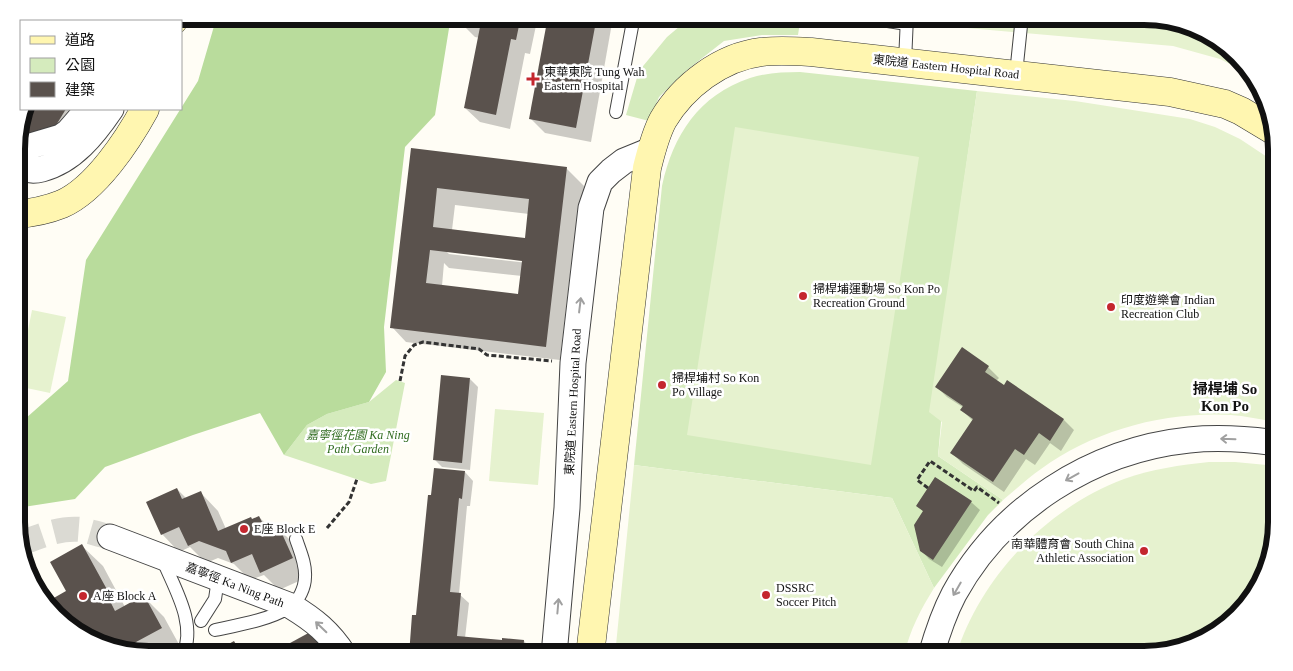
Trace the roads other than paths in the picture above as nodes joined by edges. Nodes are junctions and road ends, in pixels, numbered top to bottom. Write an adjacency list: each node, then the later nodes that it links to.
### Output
1 (632, 25): 9 (lane)
2 (907, 25): 4 (lane)
3 (1021, 25): 5 (lane)
4 (905, 62): 5 (street, 東院道 Eastern Hospital Road); 12 (street, 東院道 Eastern Hospital Road)
5 (1016, 74): 10 (street, 東院道 Eastern Hospital Road)
6 (87, 110): 11 (street)
7 (110, 110): 13 (street)
8 (143, 110): 14 (street)
9 (616, 112)
10 (1266, 126)
11 (25, 148)
12 (651, 150): 25 (street, 東院道 Eastern Hospital Road, one-way to 12); 26 (street, 東院道 Eastern Hospital Road)
13 (25, 168)
14 (25, 213)
15 (1268, 442): 27 (street, one-way to 27)
16 (110, 537): 18 (street, 嘉寧徑 Ka Ning Path)
17 (296, 539): 20 (lane)
18 (162, 558): 19 (street, 嘉寧徑 Ka Ning Path); 23 (lane)
19 (218, 579): 20 (street, 嘉寧徑 Ka Ning Path); 21 (lane)
20 (291, 606): 22 (lane); 24 (street, 嘉寧徑 Ka Ning Path, one-way to 20)
21 (200, 622)
22 (215, 630)
23 (187, 646)
24 (338, 646)
25 (555, 646)
26 (591, 646)
27 (934, 646)

